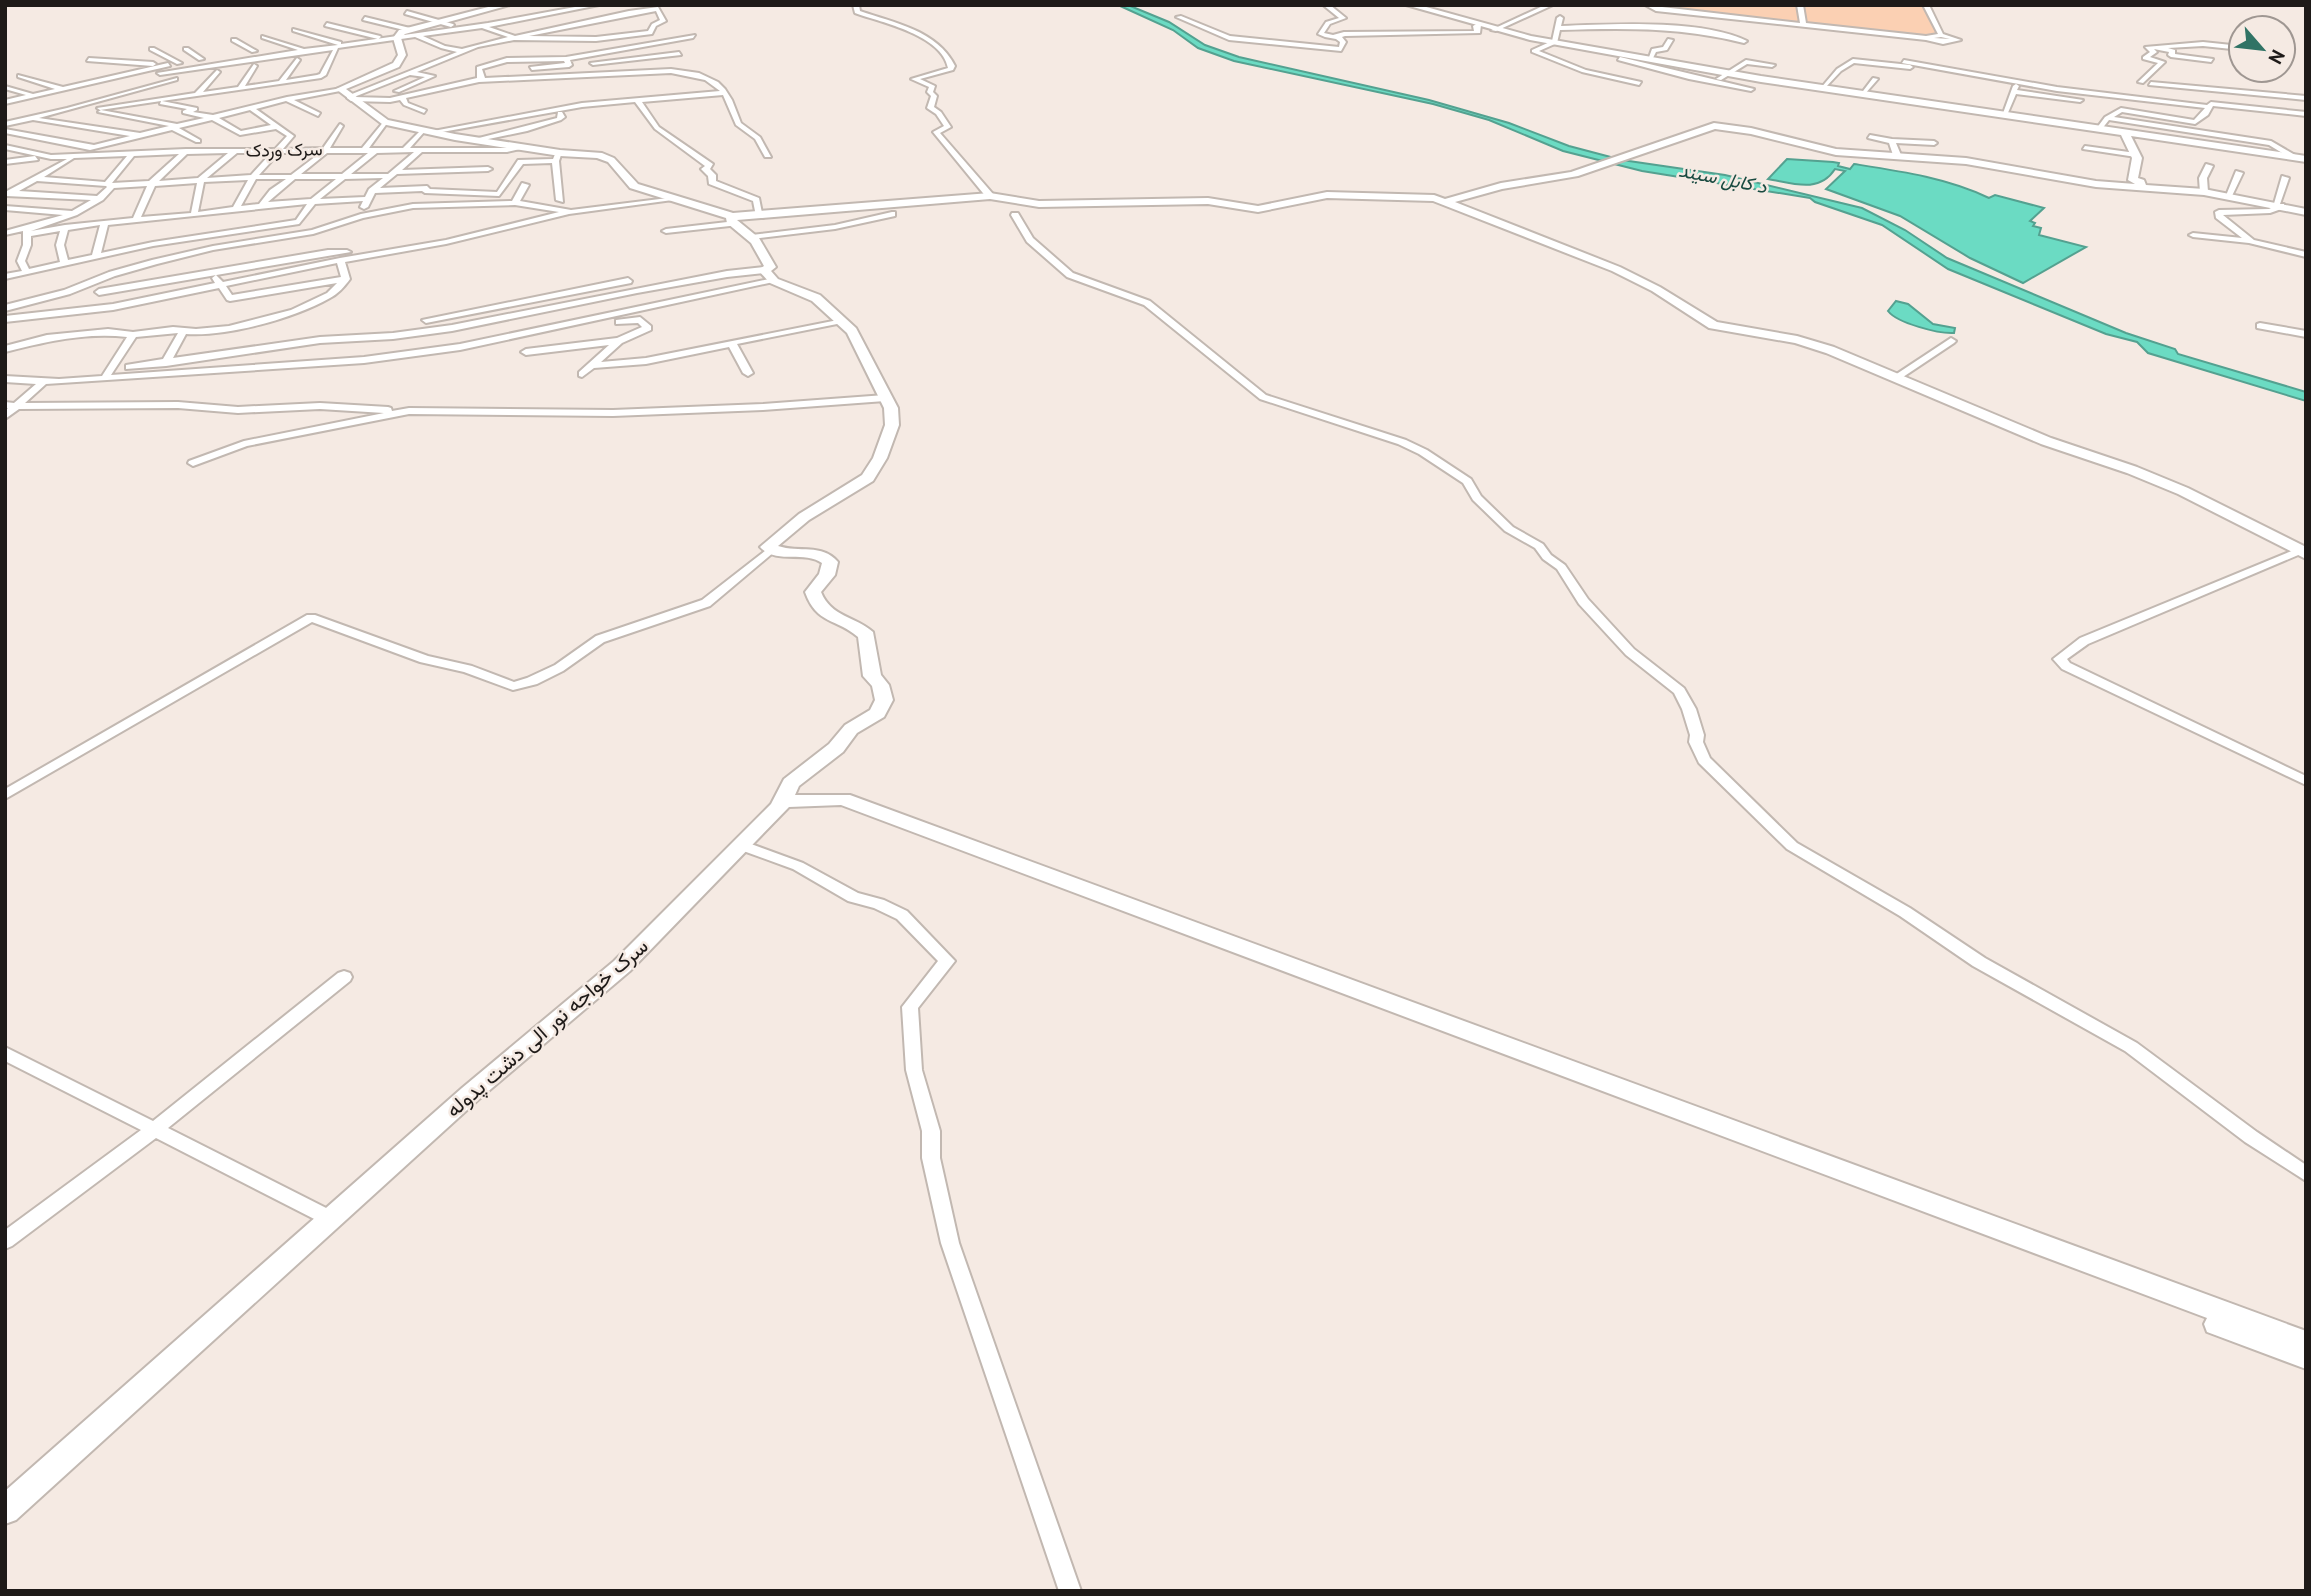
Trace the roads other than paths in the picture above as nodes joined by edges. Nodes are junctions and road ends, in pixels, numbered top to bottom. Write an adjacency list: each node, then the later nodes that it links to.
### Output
1 (506, 5): 18 (main road)
2 (596, 5): 22 (street)
3 (616, 5): 13 (street)
4 (856, 5): 202 (street)
5 (1326, 5): 37 (street)
6 (1410, 5): 21 (main road)
7 (1550, 5): 28 (street)
8 (1647, 5): 11 (street)
9 (1800, 5): 20 (street)
10 (1926, 5): 31 (street)
11 (1667, 7): 20 (street)
12 (407, 13): 18 (street)
13 (629, 13): 30 (street); 35 (street)
14 (377, 16): 26 (street)
15 (1179, 17): 37 (street)
16 (1560, 18): 24 (street)
17 (365, 19): 26 (street)
18 (437, 21): 26 (main road); 27 (street)
19 (327, 24): 40 (street)
20 (1803, 24): 38 (street)
21 (1478, 25): 28 (main road); 37 (street)
22 (485, 27): 27 (street); 35 (street)
23 (589, 28): 36 (street)
24 (1557, 28): 43 (street); 44 (street)
25 (295, 30): 46 (street)
26 (414, 30): 29 (street); 40 (main road); 55 (street)
27 (466, 30): 29 (street)
28 (1494, 30): 44 (main road)
29 (440, 33): 34 (street)
30 (632, 34): 36 (street); 45 (street)
31 (1941, 35): 38 (street); 38 (street)
32 (693, 36): 45 (street)
33 (264, 37): 54 (street)
34 (452, 37)
35 (515, 37): 36 (street); 47 (street)
36 (550, 37)
37 (1338, 37)
38 (1926, 37)
39 (234, 40): 53 (street)
40 (394, 40): 46 (street); 52 (street); 103 (main road)
41 (1670, 40): 62 (street)
42 (464, 41): 47 (street)
43 (1744, 41)
44 (1555, 42): 62 (main road); 93 (street)
45 (652, 44): 59 (street); 66 (street)
46 (347, 45): 52 (street)
47 (476, 46): 55 (street)
48 (2227, 47): 49 (street)
49 (2154, 48): 65 (street); 94 (street)
50 (186, 49): 60 (street)
51 (152, 50): 68 (street)
52 (333, 50): 54 (street); 64 (street); 86 (street)
53 (254, 51): 58 (street); 60 (street)
54 (306, 51): 58 (street)
55 (462, 51): 80 (street)
56 (1758, 53): 69 (street)
57 (679, 54): 59 (street)
58 (272, 55): 79 (street)
59 (653, 57): 66 (street); 78 (street)
60 (201, 59): 68 (street)
61 (1620, 59): 91 (street)
62 (1650, 59): 81 (main road)
63 (89, 60): 71 (street)
64 (297, 60): 72 (street); 90 (street)
65 (2211, 60)
66 (567, 62): 75 (street); 89 (street)
67 (1904, 62): 82 (street)
68 (179, 63): 71 (street)
69 (1752, 63): 70 (street); 81 (street)
70 (1772, 65)
71 (164, 66): 84 (street)
72 (254, 66): 77 (street); 97 (street)
73 (1979, 66): 82 (street)
74 (103, 68): 84 (street)
75 (532, 68)
76 (1910, 68): 99 (street)
77 (217, 72): 87 (street); 102 (street)
78 (643, 72): 89 (street); 104 (street)
79 (160, 73)
80 (409, 73): 103 (street); 118 (street)
81 (1731, 74): 91 (street); 99 (main road)
82 (1977, 74): 110 (street)
83 (70, 75): 92 (street)
84 (129, 75): 92 (street)
85 (20, 76): 101 (street)
86 (319, 77): 90 (street); 103 (street)
87 (176, 79): 98 (street); 112 (street)
88 (1875, 79): 105 (street)
89 (479, 80): 109 (street)
90 (282, 81): 97 (street)
91 (1712, 82): 100 (street)
92 (96, 83): 101 (street); 108 (street)
93 (1639, 83)
94 (2151, 84): 106 (street); 110 (street)
95 (2249, 85): 106 (street)
96 (7, 87): 107 (street)
97 (241, 87): 102 (street)
98 (136, 88): 108 (street); 119 (street)
99 (1822, 88): 105 (main road)
100 (1751, 89)
101 (61, 90): 107 (street); 121 (street)
102 (198, 93): 112 (street)
103 (346, 93): 113 (street); 118 (street); 135 (main road)
104 (723, 93): 115 (street); 167 (street)
105 (1862, 94): 130 (main road)
106 (2245, 94): 111 (street)
107 (32, 95): 117 (street)
108 (116, 96): 121 (street)
109 (402, 98): 118 (street); 125 (street)
110 (2149, 98): 120 (street)
111 (2306, 98)
112 (162, 99): 114 (street)
113 (288, 99): 122 (street); 127 (street)
114 (152, 100): 119 (street); 131 (street)
115 (637, 100): 129 (street); 134 (street)
116 (2080, 100): 130 (street)
117 (8, 101): 133 (street)
118 (373, 101)
119 (123, 104): 124 (street)
120 (2210, 107): 123 (street); 132 (street)
121 (73, 108): 124 (street); 133 (street)
122 (251, 108): 131 (street); 139 (street)
123 (2274, 108): 126 (street); 136 (street)
124 (91, 110): 138 (street)
125 (424, 111)
126 (2302, 111)
127 (318, 114)
128 (560, 114): 129 (street); 134 (street); 148 (street)
129 (645, 115): 226 (street)
130 (2004, 115): 141 (main road)
131 (212, 117): 138 (street); 139 (street)
132 (2107, 118): 141 (street); 174 (street)
133 (28, 119): 137 (street); 146 (street)
134 (510, 119): 143 (street)
135 (384, 122): 143 (main road); 156 (street)
136 (2272, 122)
137 (5, 124)
138 (175, 126): 146 (street); 149 (street)
139 (279, 126): 158 (street)
140 (340, 126): 159 (street)
141 (2099, 129): 144 (main road)
142 (5, 131): 153 (street)
143 (427, 131): 148 (main road); 161 (street)
144 (2124, 132): 169 (main road); 174 (main road)
145 (538, 134): 154 (street)
146 (142, 135): 153 (street)
147 (1870, 137): 150 (street)
148 (474, 140): 154 (main road)
149 (198, 141)
150 (1892, 141): 151 (street); 168 (street)
151 (1934, 142)
152 (5, 147): 170 (street)
153 (94, 147): 170 (street)
154 (509, 148): 163 (street, سرک وردک); 173 (main road); 181 (street)
155 (2085, 148): 157 (street)
156 (365, 149): 159 (street, سرک وردک); 160 (street, سرک وردک)
157 (2096, 149): 169 (street); 175 (street)
158 (278, 150): 159 (street, سرک وردک); 165 (street, سرک وردک); 187 (street)
159 (323, 150): 185 (street)
160 (376, 150): 161 (street, سرک وردک); 186 (street)
161 (405, 150): 162 (street, سرک وردک)
162 (421, 150): 163 (street, سرک وردک); 184 (street)
163 (466, 150): 172 (street)
164 (186, 151): 165 (street, سرک وردک); 166 (street, سرک وردک); 192 (street)
165 (235, 151): 191 (street)
166 (133, 153): 171 (street, سرک وردک); 193 (street)
167 (768, 155)
168 (1898, 155): 196 (main road); 209 (main road)
169 (2136, 155): 196 (main road)
170 (43, 156): 171 (street, سرک وردک); 179 (street)
171 (75, 156): 180 (street)
172 (458, 157)
173 (558, 157): 201 (street); 207 (street); 208 (main road)
174 (2292, 157): 176 (main road)
175 (2094, 159)
176 (2306, 159)
177 (451, 164): 182 (street)
178 (2209, 166): 199 (street)
179 (7, 167): 180 (street)
180 (55, 167): 190 (street)
181 (488, 169): 182 (street); 188 (street)
182 (443, 171): 184 (street); 197 (street)
183 (2239, 173): 203 (street)
184 (393, 174): 186 (street); 198 (street)
185 (296, 176): 186 (street); 187 (street); 213 (street)
186 (341, 176): 206 (street)
187 (253, 177): 191 (street); 218 (street)
188 (483, 177)
189 (2285, 178): 215 (street)
190 (33, 179): 193 (street); 200 (street)
191 (201, 179): 192 (street); 222 (street)
192 (152, 183): 193 (street); 230 (street)
193 (109, 185): 204 (street)
194 (525, 185): 211 (street)
195 (477, 186): 201 (street)
196 (2141, 187): 199 (main road)
197 (426, 190): 198 (street); 201 (street); 214 (street)
198 (372, 191): 205 (street)
199 (2204, 192): 203 (main road)
200 (8, 194): 204 (street)
201 (472, 194)
202 (990, 196): 209 (main road); 212 (main road)
203 (2228, 196): 215 (main road)
204 (100, 198): 221 (street)
205 (366, 199): 206 (street); 225 (street)
206 (314, 200): 210 (street); 231 (street)
207 (560, 200)
208 (676, 200): 219 (street); 228 (main road)
209 (1445, 202): 283 (main road)
210 (279, 203): 213 (street); 231 (street)
211 (515, 203): 214 (street); 219 (street)
212 (883, 203): 226 (main road); 233 (street)
213 (261, 206): 218 (street)
214 (413, 206): 225 (street)
215 (2279, 206): 220 (main road); 243 (street)
216 (5, 208): 217 (street)
217 (21, 209): 221 (street); 227 (street)
218 (238, 209): 222 (street); 235 (street)
219 (571, 212): 245 (street)
220 (2306, 212)
221 (78, 214): 234 (street)
222 (199, 214): 224 (street); 238 (street)
223 (1015, 215): 303 (street)
224 (177, 216): 230 (street); 241 (street)
225 (361, 216): 247 (street)
226 (760, 216): 228 (main road)
227 (10, 217)
228 (734, 220): 236 (street); 240 (main road)
229 (105, 222): 230 (street); 232 (street); 248 (street)
230 (140, 225): 244 (street)
231 (277, 225): 235 (street)
232 (65, 227): 234 (street); 250 (street)
233 (829, 227): 240 (street); 242 (street)
234 (27, 231): 237 (street); 253 (street)
235 (243, 231): 238 (street)
236 (666, 231)
237 (5, 233)
238 (210, 235): 241 (street)
239 (2193, 235): 243 (street)
240 (752, 237): 251 (main road)
241 (172, 240): 244 (street); 247 (street)
242 (834, 240)
243 (2251, 241): 246 (street)
244 (135, 249): 248 (street)
245 (384, 251): 249 (street); 252 (street)
246 (2306, 255)
247 (178, 256): 257 (street)
248 (96, 257): 250 (street)
249 (340, 260): 255 (street); 258 (street)
250 (65, 265): 253 (street)
251 (764, 270): 256 (main road); 259 (street)
252 (211, 271): 258 (street); 260 (street)
253 (27, 273): 254 (street)
254 (5, 278)
255 (346, 279): 258 (street); 269 (street)
256 (774, 281): 266 (street); 267 (main road)
257 (92, 282): 260 (street); 262 (street)
258 (221, 284): 261 (street)
259 (637, 290): 265 (street); 278 (street)
260 (99, 292): 261 (street)
261 (113, 307): 263 (street)
262 (5, 308)
263 (45, 316): 264 (street); 272 (street)
264 (5, 319)
265 (426, 320)
266 (581, 322): 273 (street); 280 (street)
267 (843, 322): 275 (street); 287 (main road)
268 (2260, 326): 270 (street)
269 (184, 330): 271 (street); 278 (street)
270 (2306, 334)
271 (133, 335): 272 (street); 280 (street)
272 (47, 338): 276 (street)
273 (619, 341): 277 (street); 279 (street)
274 (1951, 341): 283 (street)
275 (732, 344): 279 (street); 281 (street)
276 (5, 349)
277 (526, 352)
278 (166, 363): 280 (street)
279 (590, 366): 282 (street)
280 (107, 373): 284 (street); 286 (street)
281 (748, 373)
282 (582, 374)
283 (1896, 377): 294 (street)
284 (46, 378): 285 (street); 286 (street); 289 (street)
285 (5, 379)
286 (82, 380): 288 (street)
287 (886, 398): 290 (street); 293 (main road)
288 (73, 405): 289 (street); 290 (street)
289 (11, 406): 291 (street)
290 (396, 412): 292 (street)
291 (5, 416)
292 (193, 463)
293 (771, 550): 296 (street); 298 (main road, سرک خواجه نور الی دشت پدوله)
294 (2302, 553): 295 (street)
295 (2306, 781)
296 (5, 795)
297 (817, 800): 298 (main road); 306 (main road); 307 (main road)
298 (782, 801): 299 (main road, سرک خواجه نور الی دشت پدوله)
299 (743, 846): 304 (main road, سرک خواجه نور الی دشت پدوله); 309 (street)
300 (344, 977): 302 (street)
301 (5, 1053): 302 (street)
302 (154, 1130): 304 (street); 305 (street)
303 (2306, 1174)
304 (331, 1219): 308 (main road, سرک خواجه نور الی دشت پدوله)
305 (5, 1241)
306 (2306, 1343)
307 (2306, 1357)
308 (5, 1510)
309 (1070, 1591)

